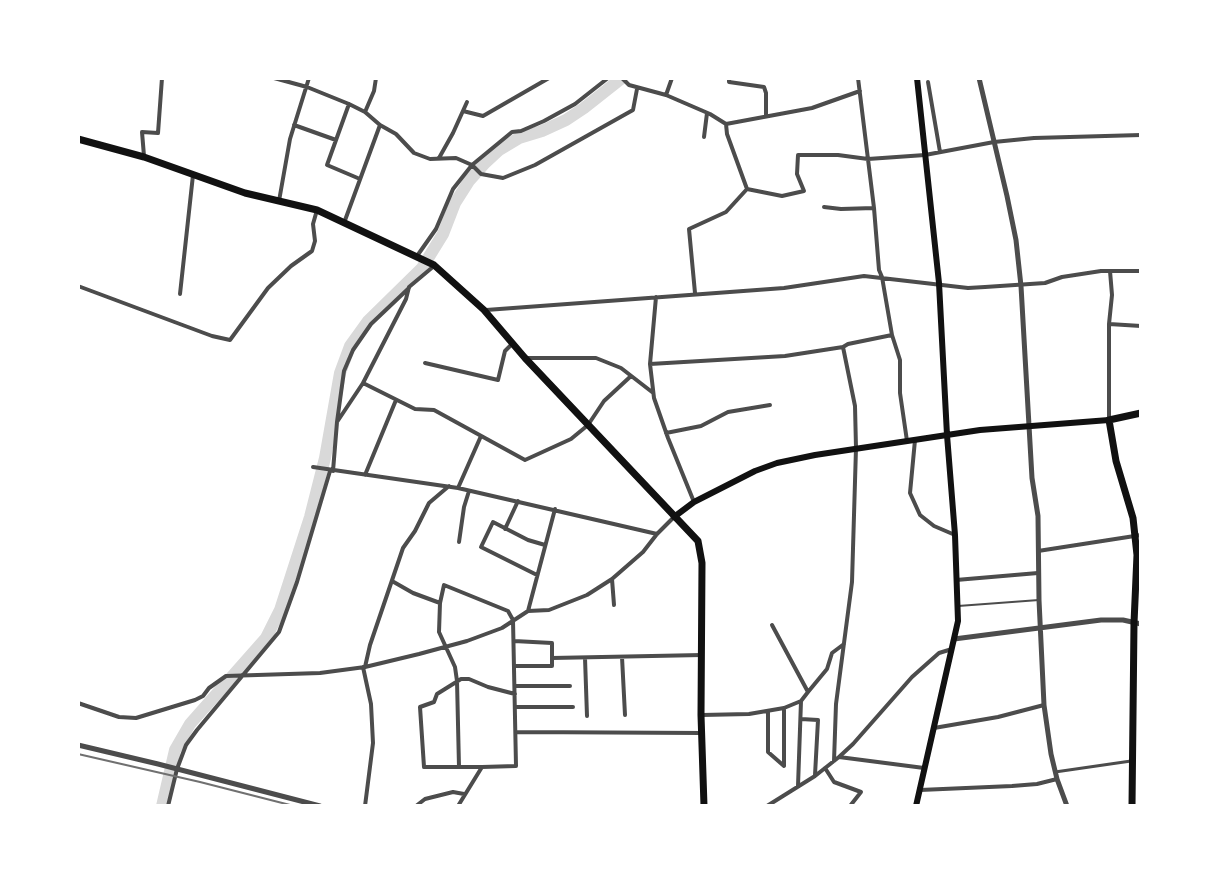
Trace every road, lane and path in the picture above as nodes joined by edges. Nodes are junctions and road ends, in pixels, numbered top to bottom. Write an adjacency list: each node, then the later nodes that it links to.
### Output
1 (162, 78): 34 (street)
2 (274, 78): 14 (street)
3 (309, 78): 14 (street)
4 (376, 78): 21 (street)
5 (549, 78): 20 (street)
6 (608, 78): 37 (street)
7 (672, 78): 17 (street)
8 (729, 78): 23 (street)
9 (858, 78): 16 (street)
10 (917, 78): 33 (main road)
11 (979, 78): 31 (street)
12 (623, 80): 15 (street)
13 (928, 82): 32 (street)
14 (307, 87): 19 (street); 25 (street)
15 (637, 89): 17 (street); 37 (street)
16 (860, 91): 23 (street); 36 (street)
17 (666, 95): 22 (street)
18 (467, 102): 20 (street)
19 (349, 104): 21 (street); 30 (street)
20 (463, 111): 35 (street)
21 (365, 112): 26 (street)
22 (707, 113): 24 (street); 28 (street)
23 (766, 116): 24 (street)
24 (726, 124): 40 (street)
25 (294, 125): 30 (street); 41 (street)
26 (380, 125): 35 (street); 39 (street)
27 (1141, 135): 31 (street)
28 (704, 137)
29 (78, 139): 34 (highway)
30 (336, 140): 39 (street)
31 (994, 142): 32 (street); 53 (street)
32 (940, 152): 33 (street)
33 (925, 155): 36 (street); 51 (main road)
34 (144, 157): 38 (highway)
35 (439, 159): 37 (street)
36 (868, 159): 40 (street); 43 (street)
37 (472, 165): 46 (street)
38 (194, 174): 41 (highway); 56 (street)
39 (360, 179): 45 (street)
40 (747, 189): 55 (street)
41 (279, 202): 44 (highway)
42 (824, 207): 43 (street)
43 (874, 208): 50 (street)
44 (317, 210): 45 (highway); 52 (street)
45 (345, 223): 46 (highway)
46 (416, 256): 47 (highway)
47 (434, 266): 54 (street); 58 (highway)
48 (1110, 271): 49 (street); 53 (street); 59 (street)
49 (1141, 271)
50 (882, 277): 51 (street); 55 (street); 61 (street)
51 (939, 283): 53 (street); 78 (main road)
52 (78, 286)
53 (1021, 286): 76 (street)
54 (409, 287): 68 (street); 74 (street)
55 (695, 293): 57 (street)
56 (180, 294)
57 (656, 297): 58 (street); 66 (street)
58 (484, 310): 62 (highway)
59 (1109, 324): 60 (street); 73 (street)
60 (1141, 326)
61 (892, 335): 63 (street); 81 (street)
62 (514, 342): 64 (highway); 65 (street)
63 (843, 347): 66 (street); 82 (street)
64 (525, 358): 67 (street); 75 (highway)
65 (425, 363)
66 (650, 364): 69 (street)
67 (631, 376): 69 (street); 75 (street)
68 (363, 383): 70 (street); 74 (street)
69 (653, 392): 77 (street)
70 (396, 400): 79 (street); 85 (street)
71 (770, 405): 77 (street)
72 (1141, 414): 73 (highway)
73 (1109, 420): 76 (main road); 96 (highway)
74 (337, 422): 84 (street)
75 (588, 425): 79 (street); 92 (highway)
76 (1029, 426): 78 (main road); 99 (street)
77 (666, 434): 90 (street)
78 (946, 435): 80 (main road); 95 (main road)
79 (481, 436): 87 (street)
80 (915, 440): 81 (main road); 95 (street)
81 (907, 441): 82 (main road)
82 (856, 448): 90 (main road); 117 (street)
83 (313, 468): 84 (street)
84 (332, 471): 85 (street); 126 (street)
85 (365, 475): 86 (street)
86 (449, 486): 87 (street); 104 (street)
87 (458, 488): 88 (street)
88 (469, 490): 89 (street); 97 (street)
89 (518, 501): 91 (street); 93 (street)
90 (694, 502): 92 (main road)
91 (555, 509): 94 (street); 98 (street)
92 (674, 517): 94 (street); 120 (highway)
93 (506, 529): 98 (street); 101 (street)
94 (657, 534): 102 (street)
95 (955, 535): 103 (main road)
96 (1139, 536): 99 (street); 105 (highway)
97 (459, 542)
98 (545, 545): 101 (street)
99 (1038, 551): 100 (street)
100 (1038, 573): 103 (street); 106 (street)
101 (537, 575): 110 (street)
102 (612, 579): 108 (street); 110 (street)
103 (956, 580): 109 (main road)
104 (392, 581): 107 (street); 125 (street)
105 (1138, 587): 112 (highway)
106 (1039, 600): 109 (lane); 114 (street)
107 (440, 603): 111 (street); 118 (street)
108 (614, 605)
109 (958, 606): 115 (main road)
110 (528, 611): 111 (street)
111 (513, 620): 116 (street); 118 (street)
112 (1138, 623): 114 (street); 130 (highway)
113 (772, 625): 131 (street)
114 (1041, 628): 115 (street); 135 (street)
115 (954, 639): 119 (main road)
116 (514, 641): 122 (street); 124 (street)
117 (845, 644): 131 (street); 149 (street)
118 (446, 646): 125 (street); 127 (street)
119 (952, 649): 144 (main road); 148 (street)
120 (703, 655): 121 (street); 141 (highway)
121 (622, 657): 123 (street); 140 (street)
122 (552, 658): 123 (street); 124 (street)
123 (585, 658): 142 (street)
124 (514, 666): 128 (street)
125 (364, 667): 126 (street); 165 (street)
126 (241, 676): 134 (street); 155 (street)
127 (458, 681): 132 (street); 151 (street); 151 (street)
128 (515, 686): 129 (street); 132 (street)
129 (570, 687)
130 (1137, 688): 150 (highway)
131 (808, 692): 133 (street)
132 (515, 694): 136 (street)
133 (801, 701): 138 (street); 143 (street)
134 (78, 703)
135 (1044, 705): 144 (street); 156 (street)
136 (516, 707): 137 (street); 145 (street)
137 (573, 707)
138 (784, 708): 139 (street); 139 (street)
139 (768, 711): 141 (street)
140 (625, 715)
141 (701, 715): 146 (highway)
142 (587, 716)
143 (801, 719): 157 (street); 159 (street)
144 (934, 728): 154 (main road)
145 (517, 732): 146 (street); 152 (street)
146 (702, 734): 168 (highway)
147 (78, 745): 155 (street)
148 (839, 757): 149 (street); 154 (street)
149 (834, 761): 153 (street)
150 (1134, 761): 156 (street); 174 (highway)
151 (459, 767): 152 (street)
152 (482, 767): 161 (street)
153 (825, 768): 157 (street); 171 (street)
154 (925, 768): 160 (main road)
155 (177, 769): 163 (street); 164 (street)
156 (1055, 772): 158 (street)
157 (815, 776): 159 (street)
158 (1057, 779): 160 (street); 173 (street)
159 (798, 787): 162 (street)
160 (920, 790): 172 (main road)
161 (464, 794): 166 (street); 167 (street)
162 (777, 800): 169 (street); 170 (street)
163 (168, 806)
164 (320, 806)
165 (365, 806)
166 (416, 806)
167 (458, 806)
168 (704, 806)
169 (767, 806)
170 (781, 806)
171 (850, 806)
172 (916, 806)
173 (1067, 806)
174 (1132, 806)

